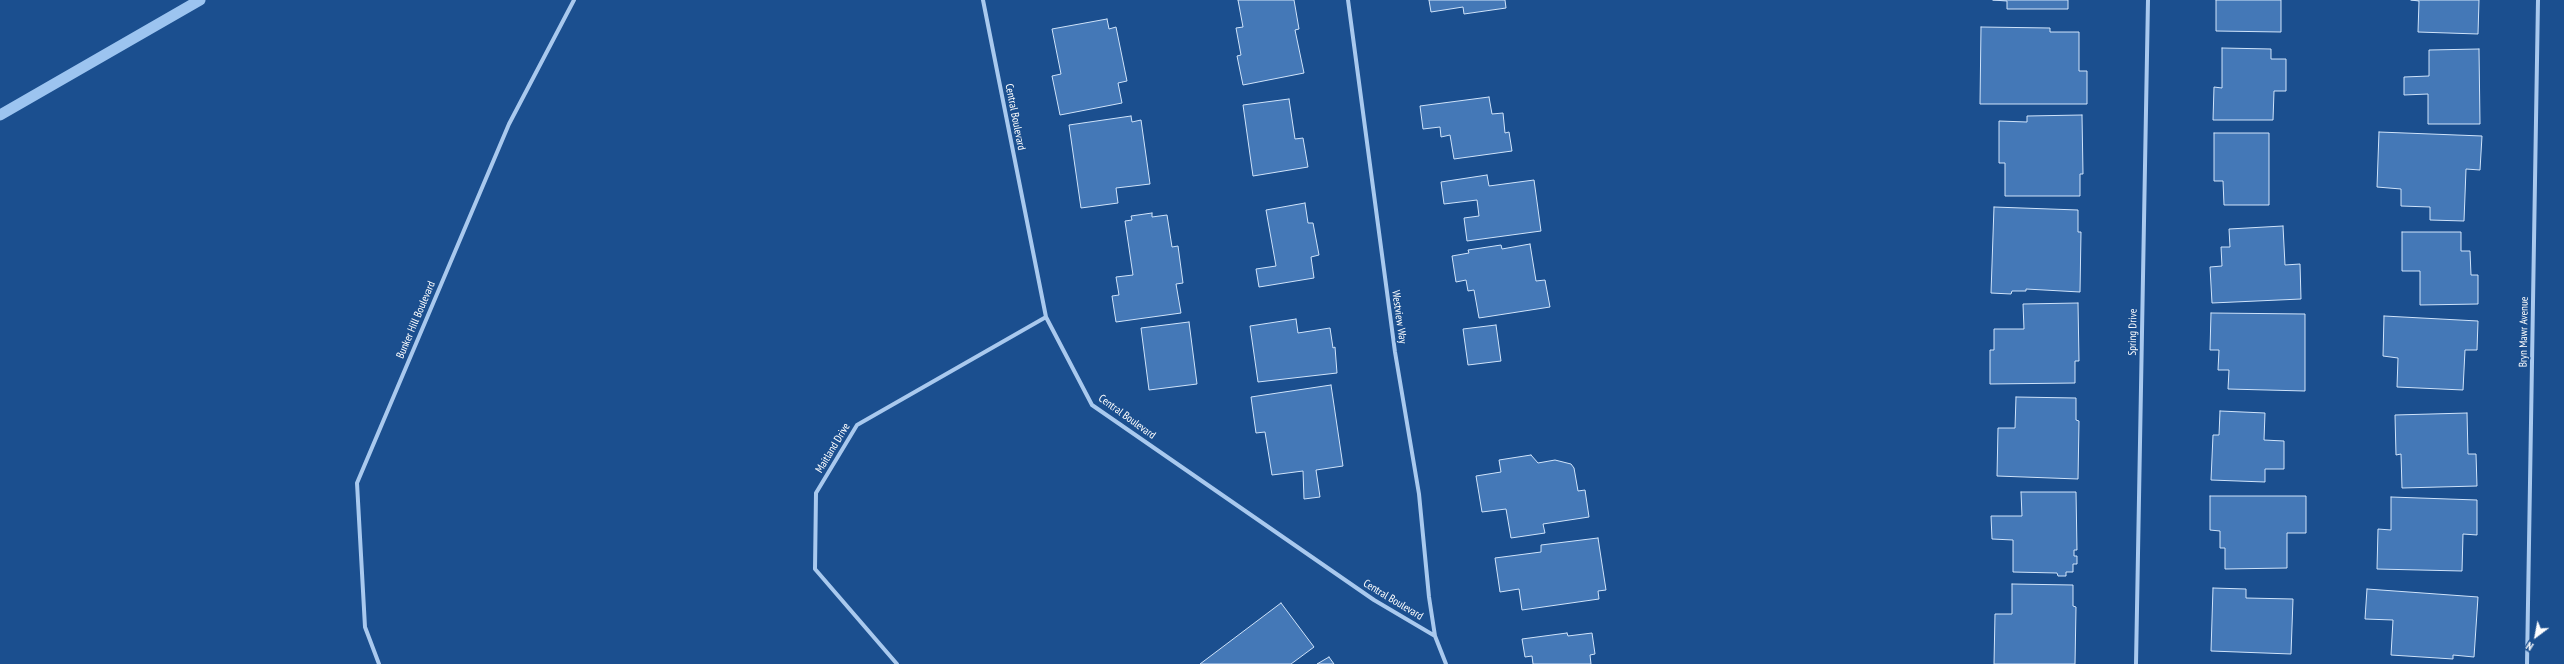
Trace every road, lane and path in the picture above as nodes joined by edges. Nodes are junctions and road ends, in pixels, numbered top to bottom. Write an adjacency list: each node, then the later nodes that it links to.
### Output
1 (574, 0): 8 (street, Bunker Hill Boulevard)
2 (983, 0): 6 (street, Central Boulevard)
3 (1348, 0): 7 (street, Westview Way)
4 (2148, 0): 11 (street, Spring Drive)
5 (2538, 0): 12 (street, Bryn Mawr Avenue)
6 (1046, 317): 7 (street, Central Boulevard); 9 (street, Maitland Drive)
7 (1435, 636): 10 (street)
8 (379, 664)
9 (898, 664)
10 (1446, 664)
11 (2136, 664)
12 (2528, 664)

